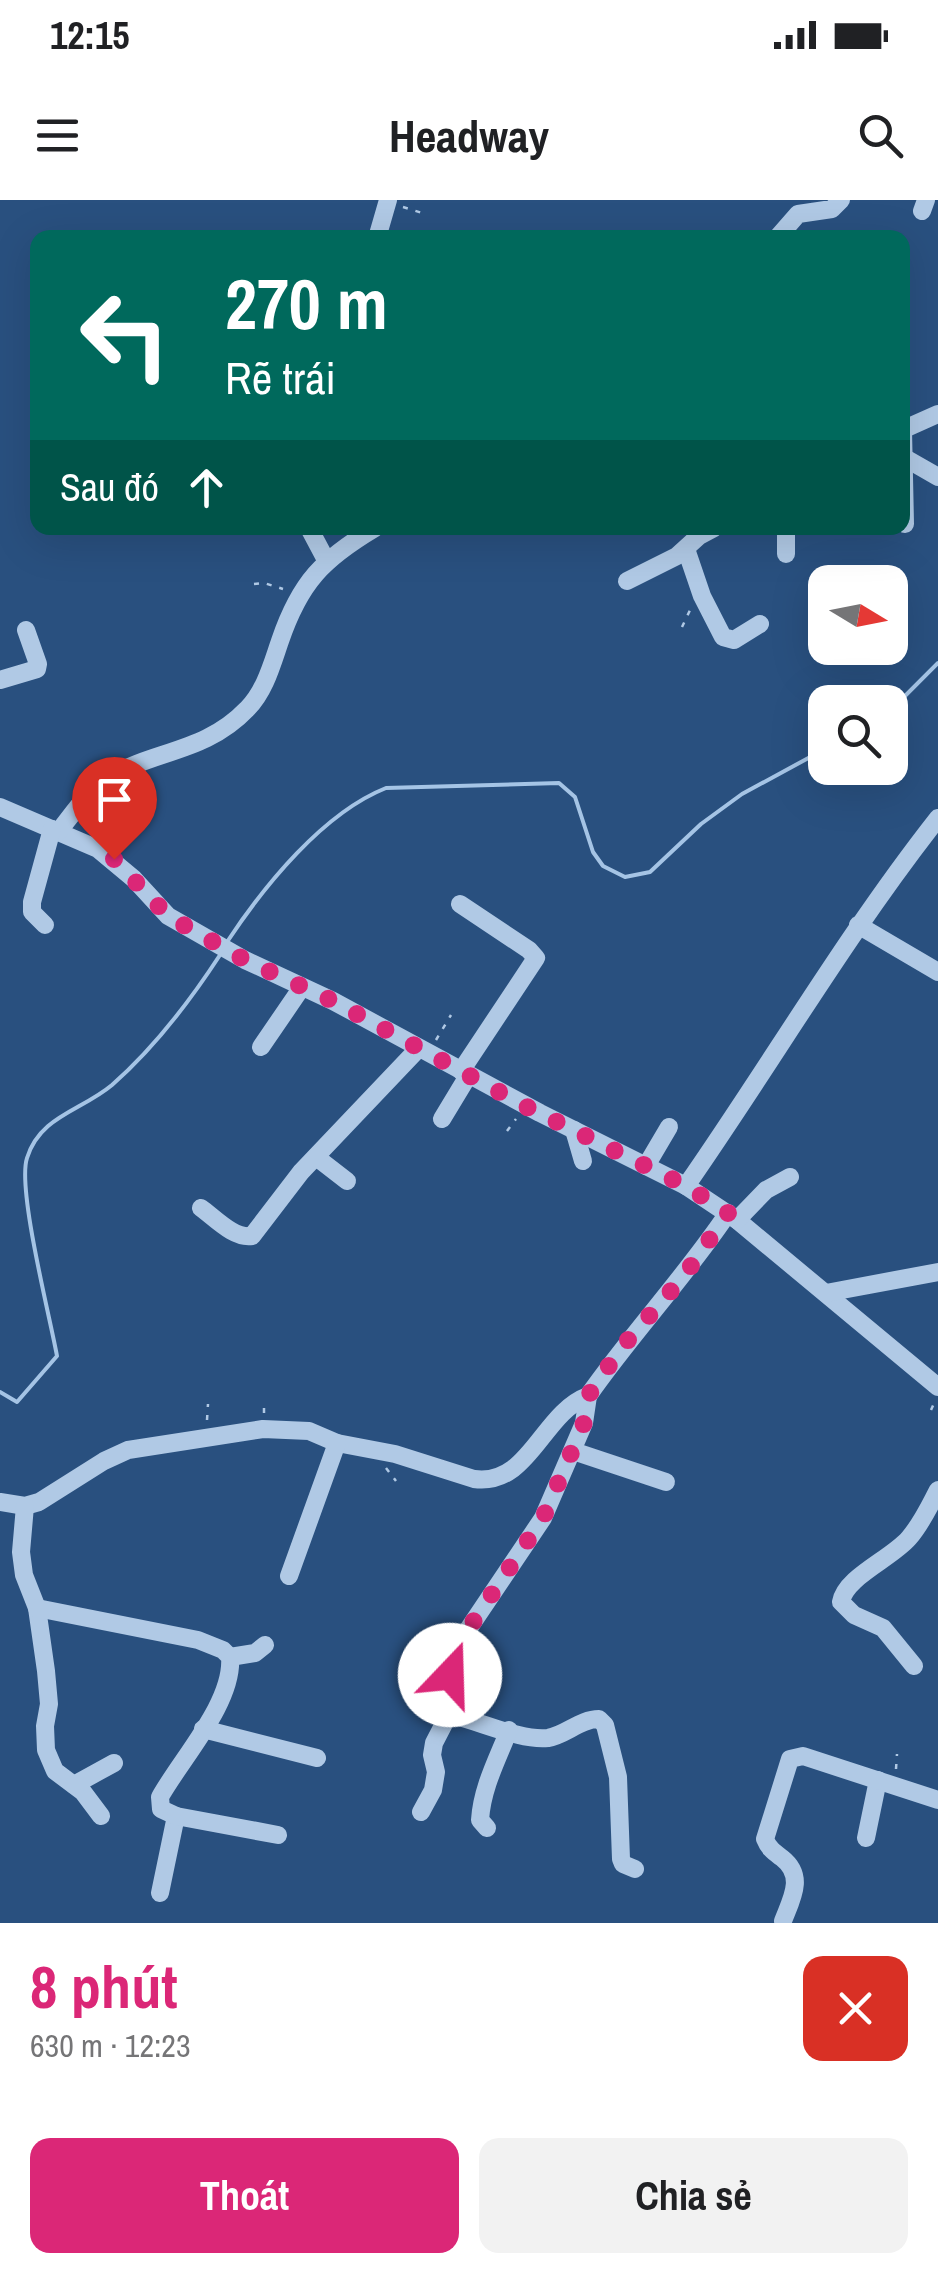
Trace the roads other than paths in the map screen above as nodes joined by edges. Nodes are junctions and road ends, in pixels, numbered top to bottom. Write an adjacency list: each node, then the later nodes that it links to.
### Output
1 (841, 200): 4 (street)
2 (387, 201): 3 (street)
3 (379, 230)
4 (784, 230)
5 (938, 414): 6 (street)
6 (910, 427)
7 (910, 461): 8 (street)
8 (938, 477)
9 (312, 535): 15 (street)
10 (364, 535): 15 (street)
11 (701, 535): 13 (street)
12 (786, 535): 14 (street)
13 (686, 549): 16 (street); 17 (street)
14 (786, 554)
15 (326, 560): 22 (street)
16 (627, 581)
17 (760, 624)
18 (26, 630): 19 (street)
19 (0, 680)
20 (0, 806): 22 (street)
21 (938, 818): 25 (street)
22 (56, 830): 24 (street); 27 (street)
23 (460, 904): 30 (street)
24 (44, 925)
25 (858, 925): 26 (street); 39 (street)
26 (938, 972)
27 (302, 987): 28 (street); 29 (street)
28 (261, 1047)
29 (422, 1051): 30 (street); 34 (street)
30 (465, 1074): 31 (street); 33 (street)
31 (442, 1119)
32 (669, 1126): 36 (street)
33 (574, 1130): 35 (street); 36 (street)
34 (316, 1156): 38 (street); 40 (street)
35 (583, 1161)
36 (646, 1166): 39 (street)
37 (790, 1176): 41 (street)
38 (348, 1181)
39 (686, 1186): 41 (street)
40 (200, 1208)
41 (733, 1216): 43 (street); 45 (street)
42 (938, 1272): 43 (street)
43 (826, 1293): 44 (street)
44 (938, 1387)
45 (588, 1396): 46 (street); 47 (street)
46 (337, 1443): 51 (street); 52 (street)
47 (573, 1451): 48 (street); 57 (street)
48 (666, 1482)
49 (938, 1490): 56 (street)
50 (0, 1502): 51 (street)
51 (26, 1506): 53 (street)
52 (288, 1576)
53 (37, 1608): 55 (street); 63 (street)
54 (265, 1645): 55 (street)
55 (230, 1657): 58 (street)
56 (914, 1666)
57 (449, 1714): 59 (street); 65 (street)
58 (203, 1729): 60 (street); 67 (street)
59 (509, 1730): 68 (street); 71 (street)
60 (317, 1758)
61 (114, 1763): 63 (street)
62 (878, 1780): 64 (street); 70 (street); 73 (street)
63 (74, 1785): 66 (street)
64 (938, 1800)
65 (421, 1812)
66 (101, 1816)
67 (176, 1816): 69 (street); 72 (street)
68 (488, 1828)
69 (278, 1835)
70 (866, 1838)
71 (634, 1870)
72 (160, 1893)
73 (783, 1921)

